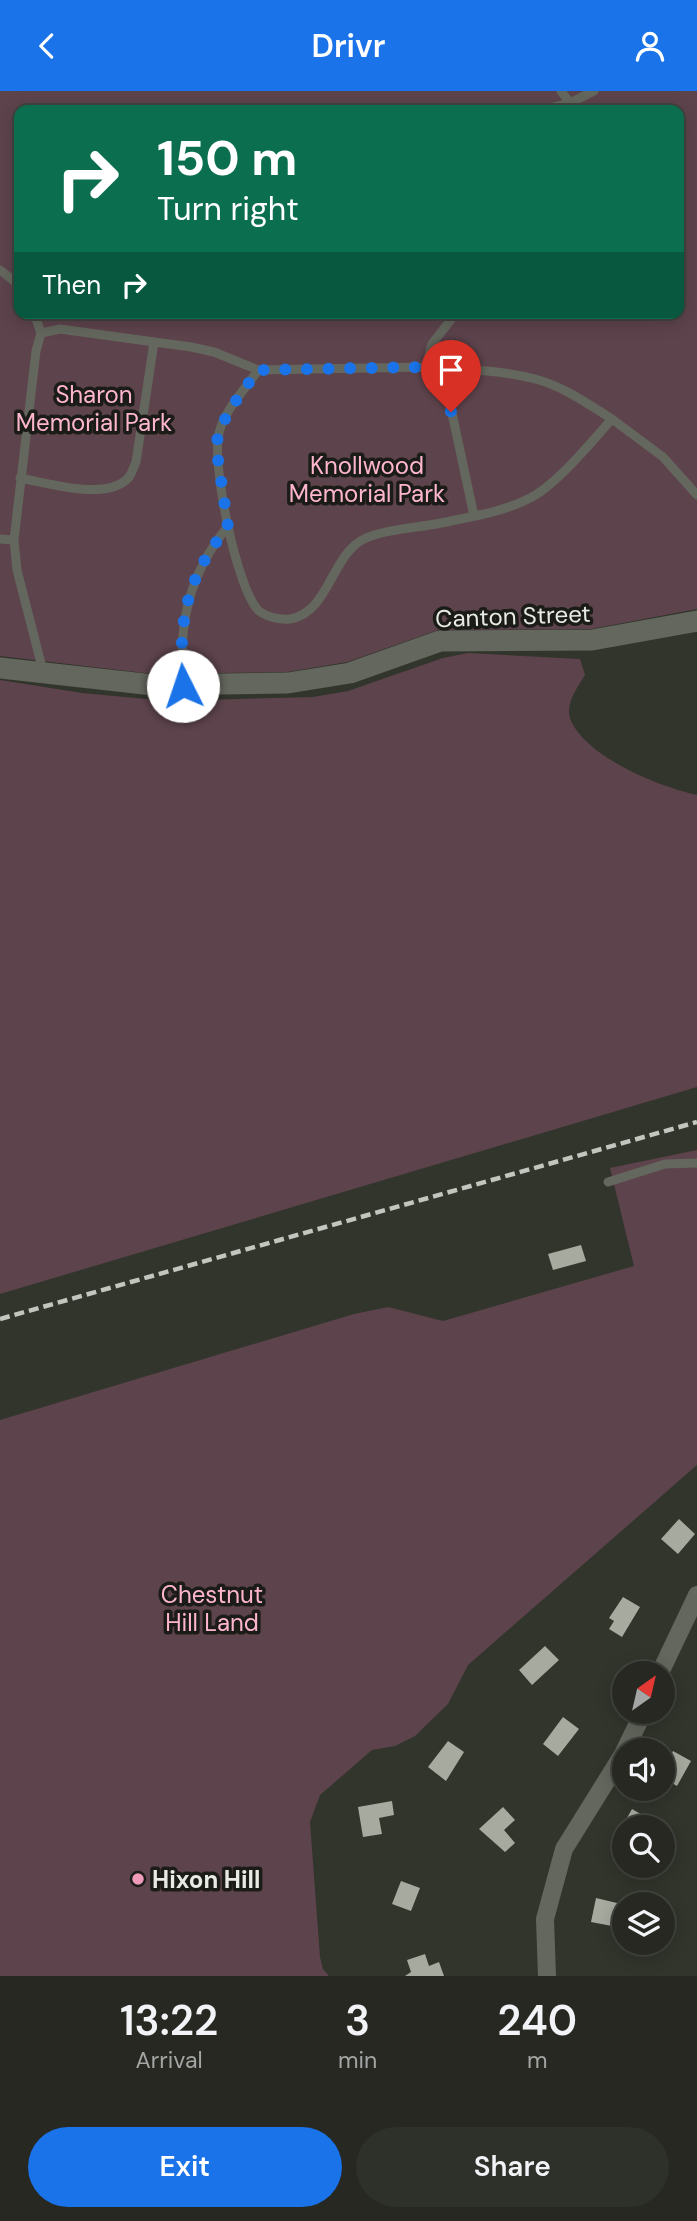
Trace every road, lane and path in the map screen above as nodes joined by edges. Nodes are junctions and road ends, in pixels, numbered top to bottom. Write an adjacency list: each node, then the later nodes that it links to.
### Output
1 (593, 91): 2 (lane)
2 (574, 105)
3 (0, 270): 4 (lane)
4 (14, 281)
5 (36, 319): 7 (lane)
6 (451, 319): 9 (lane)
7 (41, 333): 8 (lane); 12 (lane)
8 (154, 342): 10 (lane); 12 (lane)
9 (426, 367): 10 (lane); 11 (lane); 14 (lane)
10 (258, 370): 15 (lane)
11 (612, 419): 13 (lane); 14 (lane)
12 (20, 478): 17 (lane)
13 (697, 495)
14 (474, 516): 15 (lane)
15 (228, 527): 21 (lane)
16 (0, 539): 17 (lane)
17 (14, 540): 20 (lane)
18 (697, 621): 21 (street, Canton Street)
19 (0, 668): 20 (street, Canton Street)
20 (44, 674): 21 (street, Canton Street)
21 (183, 686)
22 (697, 1163): 23 (lane)
23 (608, 1182)
24 (697, 1595): 25 (street)
25 (666, 1661)
26 (612, 1771): 27 (street)
27 (547, 1976)

